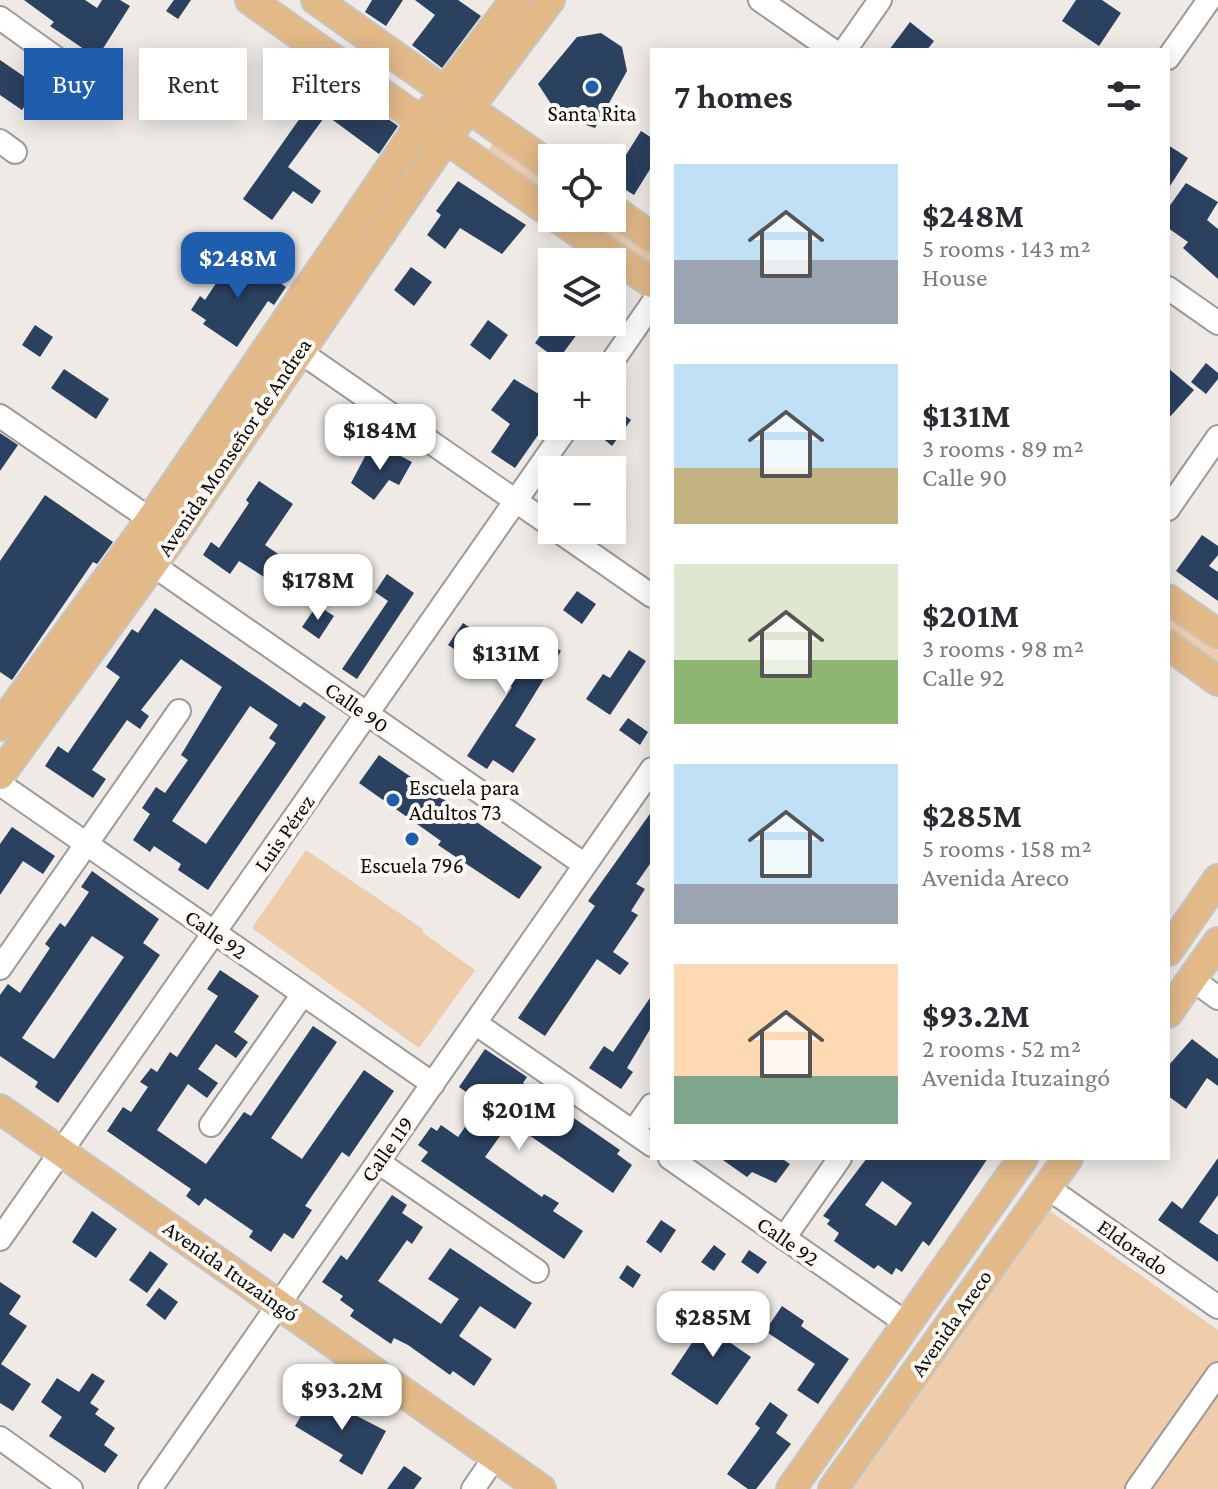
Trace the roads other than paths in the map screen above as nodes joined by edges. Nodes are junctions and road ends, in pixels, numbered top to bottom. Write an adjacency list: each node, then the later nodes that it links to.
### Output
1 (250, 0): 14 (main road)
2 (316, 0): 13 (main road)
3 (515, 0): 13 (main road, Avenida Monseñor de Andrea)
4 (550, 0): 13 (main road, Avenida Monseñor de Andrea)
5 (760, 0): 10 (street)
6 (880, 0): 11 (street)
7 (1214, 1): 12 (street)
8 (0, 18): 9 (street)
9 (42, 48)
10 (829, 48)
11 (846, 48)
12 (1170, 56)
13 (456, 100): 14 (main road, Avenida Monseñor de Andrea); 15 (main road, Avenida Monseñor de Andrea); 16 (main road)
14 (421, 123): 15 (main road); 33 (main road, Avenida Monseñor de Andrea)
15 (445, 140): 17 (main road); 25 (main road, Avenida Monseñor de Andrea)
16 (538, 157)
17 (538, 204)
18 (626, 219): 20 (main road)
19 (578, 232): 21 (main road)
20 (650, 236)
21 (650, 282)
22 (1170, 289): 24 (street)
23 (650, 307): 26 (street)
24 (1218, 323)
25 (299, 351): 30 (street); 34 (main road, Avenida Monseñor de Andrea)
26 (619, 352)
27 (0, 416): 33 (street)
28 (1218, 437): 31 (street)
29 (558, 440): 30 (street, Luis Pérez)
30 (516, 501): 32 (street); 44 (street, Luis Pérez)
31 (1170, 506)
32 (538, 516)
33 (151, 519): 34 (street); 36 (main road, Avenida Monseñor de Andrea)
34 (174, 535): 37 (main road, Avenida Monseñor de Andrea)
35 (577, 544): 38 (street)
36 (130, 549): 37 (street, Calle 90); 45 (main road, Avenida Monseñor de Andrea)
37 (153, 565): 44 (street, Calle 90); 47 (main road, Avenida Monseñor de Andrea)
38 (650, 595)
39 (1170, 600): 40 (main road)
40 (1218, 634)
41 (1170, 646): 42 (main road)
42 (1218, 681)
43 (179, 711): 49 (street)
44 (367, 714): 50 (street, Calle 90); 52 (street, Luis Pérez)
45 (0, 726)
46 (650, 772): 50 (street, Calle 119)
47 (0, 775)
48 (0, 784): 49 (street, Calle 92)
49 (87, 843): 52 (street, Calle 92); 55 (street)
50 (585, 865): 60 (street, Calle 119)
51 (1218, 879): 54 (main road)
52 (215, 933): 57 (street, Calle 92); 66 (street, Luis Pérez)
53 (1218, 942): 56 (main road)
54 (1170, 948)
55 (0, 968)
56 (1192, 979): 58 (street); 59 (main road)
57 (303, 994): 61 (street, Calle 92); 64 (street)
58 (1218, 998)
59 (1170, 1010)
60 (475, 1023): 61 (street, Calle 119); 65 (street)
61 (433, 1084): 71 (street, Calle 119)
62 (0, 1109): 66 (main road, Avenida Ituzaingó)
63 (650, 1112): 65 (street)
64 (211, 1125)
65 (643, 1138)
66 (60, 1151): 74 (street, Luis Pérez); 76 (main road, Avenida Ituzaingó)
67 (673, 1160): 73 (street, Calle 92)
68 (839, 1160): 73 (street)
69 (1022, 1160): 78 (main road, Avenida Areco)
70 (1067, 1160): 72 (main road, Avenida Areco)
71 (378, 1162): 75 (street); 76 (street, Calle 119)
72 (1048, 1188): 77 (street, Eldorado); 87 (main road, Avenida Areco)
73 (784, 1238): 78 (street, Calle 92)
74 (0, 1239)
75 (537, 1271)
76 (279, 1305): 81 (main road, Avenida Ituzaingó); 83 (street, Calle 119)
77 (1218, 1307)
78 (906, 1323): 86 (main road, Avenida Areco)
79 (1218, 1374): 88 (street)
80 (0, 1438): 82 (street)
81 (495, 1457): 84 (street); 85 (main road, Avenida Ituzaingó)
82 (71, 1489)
83 (150, 1489)
84 (473, 1489)
85 (541, 1489)
86 (791, 1489)
87 (833, 1489)
88 (1137, 1489)

